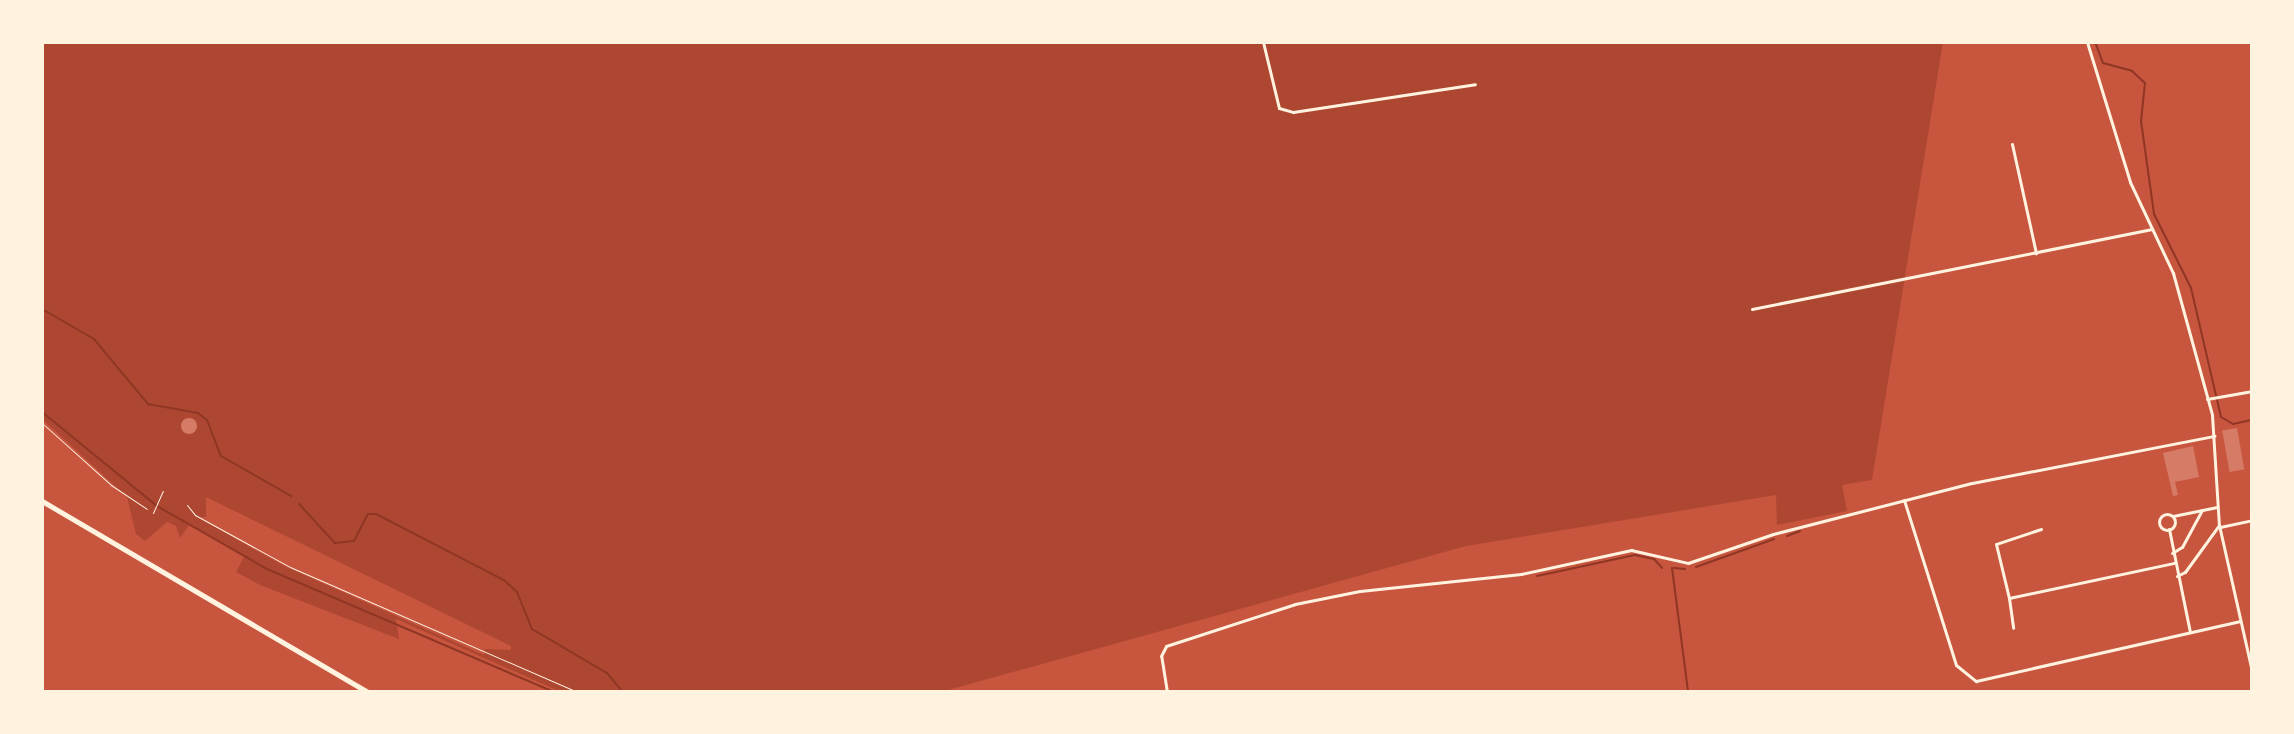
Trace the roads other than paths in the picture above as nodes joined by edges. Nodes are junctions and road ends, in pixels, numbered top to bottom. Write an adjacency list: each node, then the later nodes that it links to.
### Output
1 (986, 42): 2 (street)
2 (1002, 42)
3 (1263, 42): 5 (street)
4 (2087, 42): 7 (street)
5 (1475, 84)
6 (2012, 144): 8 (street)
7 (2153, 229): 8 (street); 11 (street)
8 (2036, 253): 9 (street)
9 (1752, 309)
10 (2252, 391): 11 (street)
11 (2208, 398): 12 (street)
12 (2214, 436): 14 (street); 16 (street)
13 (163, 491): 18 (lane)
14 (1904, 500): 30 (street); 33 (street)
15 (42, 501): 32 (main road)
16 (2217, 507): 17 (street); 21 (street)
17 (2202, 510): 19 (street); 24 (street)
18 (154, 512)
19 (2173, 516): 23 (street); 23 (street)
20 (2252, 520): 21 (street)
21 (2220, 526): 26 (street); 28 (street)
22 (2041, 529): 27 (street)
23 (2169, 529): 24 (street)
24 (2172, 553): 25 (street)
25 (2174, 563): 26 (street); 27 (street)
26 (2177, 576): 30 (street)
27 (2009, 598): 29 (street)
28 (2240, 621): 30 (street); 31 (street)
29 (2013, 628)
30 (2190, 632)
31 (2252, 671)
32 (368, 692)
33 (1167, 692)

